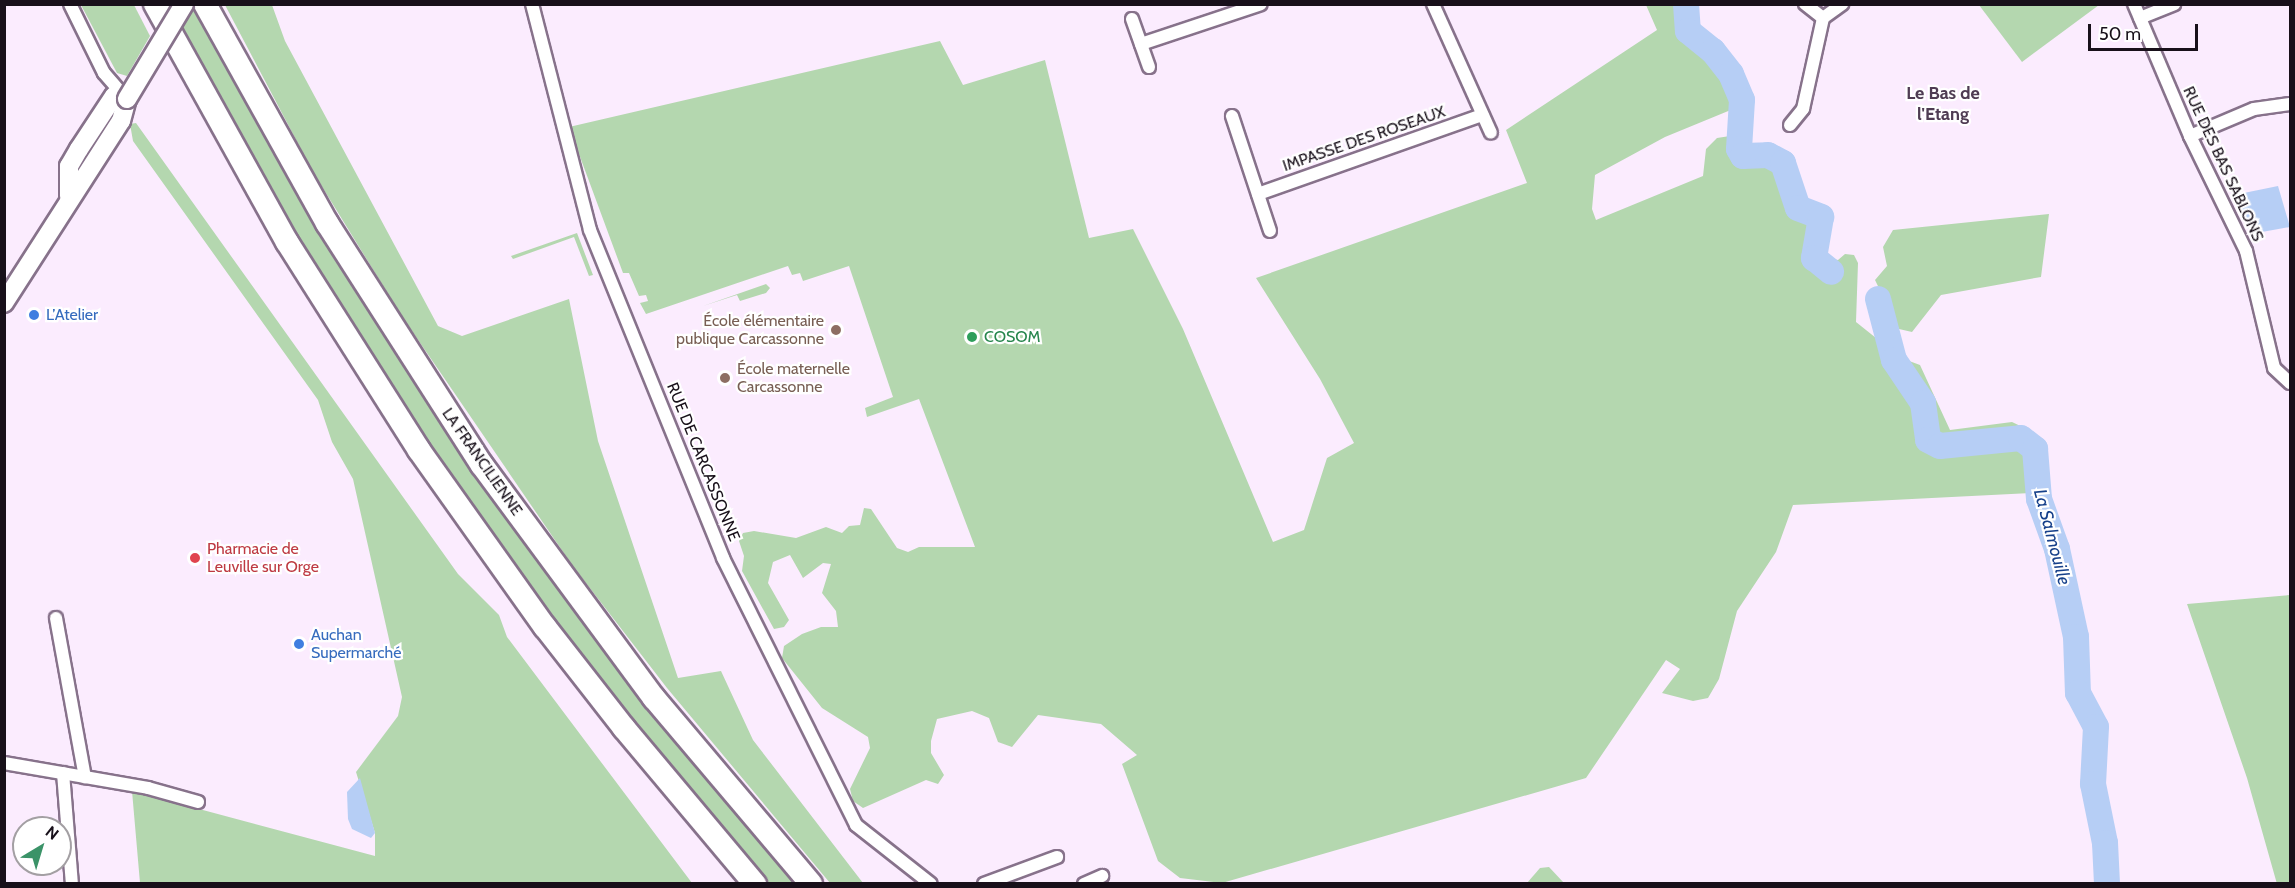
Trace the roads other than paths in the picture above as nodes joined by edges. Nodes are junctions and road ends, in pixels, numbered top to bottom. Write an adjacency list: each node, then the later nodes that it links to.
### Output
1 (70, 4): 17 (street)
2 (155, 4): 36 (highway)
3 (184, 4): 17 (street, bridge)
4 (205, 4): 37 (highway, LA FRANCILIENNE)
5 (532, 4): 38 (street, RUE DE CARCASSONNE)
6 (1261, 4): 15 (street)
7 (1433, 4): 19 (street)
8 (1805, 4): 12 (street)
9 (1842, 4): 12 (street)
10 (2134, 4): 13 (street, RUE DES BAS SABLONS)
11 (2174, 4): 13 (street)
12 (1823, 18): 21 (street)
13 (2140, 18): 23 (street, RUE DES BAS SABLONS)
14 (1132, 19): 15 (street)
15 (1141, 44): 16 (street)
16 (1149, 67)
17 (127, 99): 26 (street)
18 (2290, 104): 23 (street)
19 (1482, 115): 22 (street); 24 (street, IMPASSE DES ROSEAUX)
20 (1232, 116): 24 (street)
21 (1790, 125)
22 (1491, 133)
23 (2190, 136): 27 (street, RUE DES BAS SABLONS)
24 (1258, 194): 25 (street)
25 (1270, 231)
26 (4, 303)
27 (2290, 383)
28 (56, 618): 31 (street)
29 (4, 763): 30 (street)
30 (63, 773): 31 (street); 35 (street)
31 (85, 777): 32 (street)
32 (198, 802)
33 (1057, 857): 39 (street)
34 (1102, 876): 40 (street)
35 (72, 884)
36 (755, 884)
37 (811, 884)
38 (931, 884)
39 (984, 884)
40 (1084, 884)

